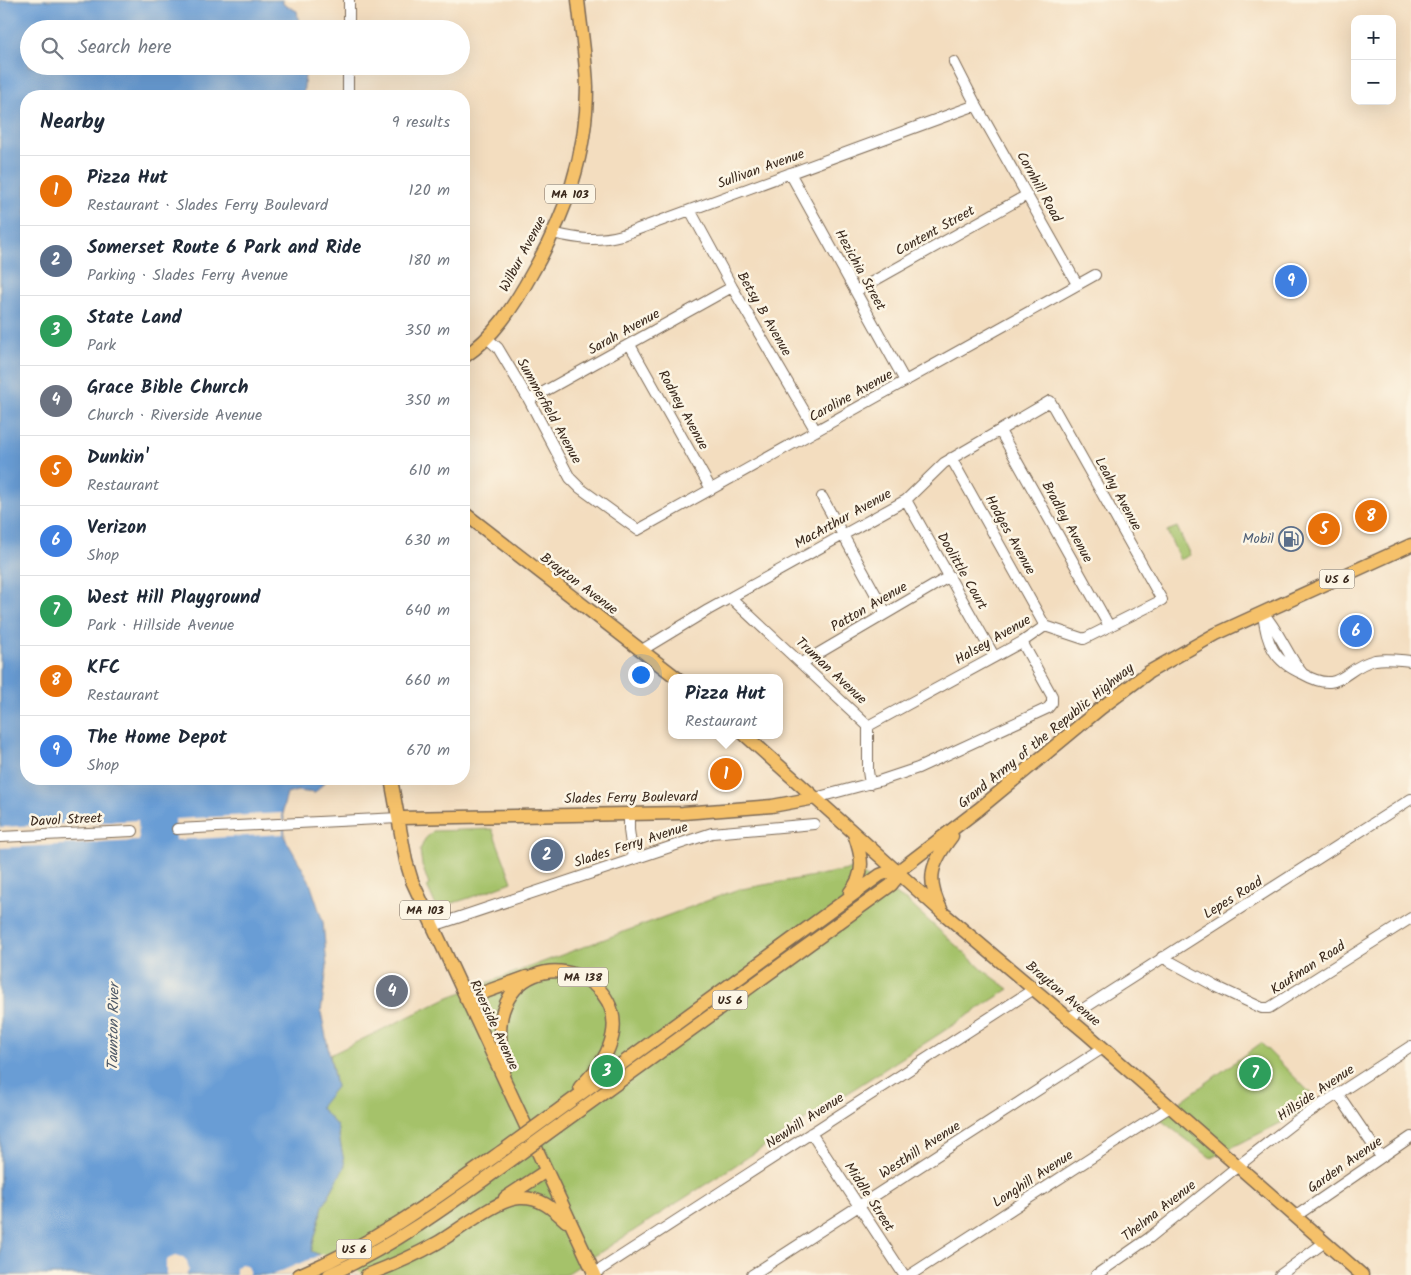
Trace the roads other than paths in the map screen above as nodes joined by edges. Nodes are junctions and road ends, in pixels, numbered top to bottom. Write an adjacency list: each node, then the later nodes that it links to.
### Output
1 (349, 0): 3 (street)
2 (578, 0): 11 (main road, Wilbur Avenue / MA 103)
3 (349, 20)
4 (954, 62): 7 (street, Cornhill Road)
5 (348, 75): 6 (street)
6 (348, 90)
7 (976, 105): 8 (street, Sullivan Avenue); 9 (street, Cornhill Road)
8 (790, 174): 10 (street, Sullivan Avenue); 15 (street, Hezichia Street)
9 (1027, 195): 13 (street, Cornhill Road); 15 (street, Content Street)
10 (690, 210): 11 (street, Sullivan Avenue); 14 (street, Betsy B Avenue)
11 (552, 233): 16 (main road, Wilbur Avenue / MA 103)
12 (1095, 275): 13 (street, Caroline Avenue)
13 (1077, 284): 19 (street, Caroline Avenue)
14 (732, 287): 17 (street, Sarah Avenue); 22 (street, Betsy B Avenue)
15 (856, 291): 19 (street, Hezichia Street)
16 (487, 338): 18 (main road, Wilbur Avenue / MA 103); 20 (street, Summerfield Avenue)
17 (630, 344): 20 (street, Sarah Avenue); 25 (street, Rodney Avenue)
18 (470, 351)
19 (906, 381): 22 (street, Caroline Avenue)
20 (529, 400): 29 (street, Summerfield Avenue)
21 (1050, 402): 23 (street, MacArthur Avenue); 34 (street, Leahy Avenue)
22 (816, 431): 25 (street, Caroline Avenue)
23 (1000, 431): 24 (street, MacArthur Avenue); 38 (street, Bradley Avenue)
24 (951, 458): 27 (street, MacArthur Avenue); 37 (street, Hodges Avenue)
25 (711, 489): 29 (street, Caroline Avenue)
26 (822, 497): 30 (street)
27 (906, 500): 30 (street, MacArthur Avenue); 32 (street, Doolittle Court)
28 (470, 518): 40 (main road, Brayton Avenue)
29 (638, 530)
30 (843, 535): 33 (street, MacArthur Avenue); 35 (street)
31 (1411, 545): 36 (main road, Grand Army of the Republic Highway / US 6)
32 (950, 576): 35 (street, Patton Avenue); 41 (street, Doolittle Court)
33 (731, 598): 40 (street, MacArthur Avenue); 43 (street, Truman Avenue)
34 (1162, 600): 38 (street, Halsey Avenue)
35 (886, 612): 43 (street, Patton Avenue)
36 (1263, 613): 42 (street); 53 (main road, Grand Army of the Republic Highway / US 6)
37 (1045, 626): 38 (street, Halsey Avenue); 39 (street, Halsey Avenue)
38 (1109, 626)
39 (1022, 642): 41 (street, Halsey Avenue); 47 (street, Slades Ferry Boulevard)
40 (642, 650): 44 (main road, Brayton Avenue)
41 (994, 656): 45 (street, Halsey Avenue)
42 (1411, 662)
43 (802, 663): 45 (street, Truman Avenue)
44 (672, 674)
45 (868, 726): 47 (street, Truman Avenue)
46 (749, 739): 49 (main road, Brayton Avenue)
47 (870, 784): 49 (street, Slades Ferry Boulevard)
48 (391, 785): 52 (main road, Riverside Avenue / MA 103)
49 (815, 798): 51 (main road, Slades Ferry Boulevard); 57 (main road, Brayton Avenue)
50 (1411, 799): 65 (street, Lepes Road)
51 (629, 814): 52 (main road, Slades Ferry Boulevard); 59 (street)
52 (399, 818): 55 (street); 64 (main road, Riverside Avenue / MA 103)
53 (963, 822): 60 (main road, Grand Army of the Republic Highway / US 6); 62 (main road)
54 (814, 824): 59 (street, Slades Ferry Avenue)
55 (177, 829)
56 (133, 831): 58 (street, Davol Street)
57 (853, 832): 60 (main road, Brayton Avenue); 61 (main road)
58 (0, 837)
59 (633, 859): 64 (street, Slades Ferry Avenue)
60 (897, 872): 61 (main road, US 6); 62 (main road, Brayton Avenue); 75 (main road, US 6)
61 (837, 906): 75 (main road, US 6)
62 (943, 913): 67 (main road, Brayton Avenue)
63 (1411, 918): 65 (street, Kaufman Road)
64 (433, 926): 68 (main road, Riverside Avenue / MA 103)
65 (1162, 957): 69 (street, Lepes Road)
66 (540, 973): 68 (main road); 72 (main road, MA 138); 75 (main road, MA 138)
67 (1034, 989): 69 (main road, Brayton Avenue); 76 (street, Newhill Avenue)
68 (466, 999): 72 (main road, Riverside Avenue / MA 103)
69 (1069, 1018): 70 (main road, Brayton Avenue)
70 (1103, 1048): 74 (main road, Brayton Avenue); 81 (street, Westhill Avenue)
71 (1410, 1050): 73 (street, Hillside Avenue)
72 (505, 1082): 80 (main road, Riverside Avenue / MA 138)
73 (1338, 1094): 78 (street); 79 (street, Hillside Avenue)
74 (1170, 1107): 79 (main road, Brayton Avenue); 93 (street, Longhill Avenue)
75 (556, 1120): 84 (main road, US 6, bridge)
76 (811, 1133): 81 (street, Middle Street); 87 (street, Newhill Avenue)
77 (1411, 1136): 78 (street, Garden Avenue)
78 (1380, 1157): 83 (street, Garden Avenue)
79 (1238, 1166): 83 (main road, Brayton Avenue); 94 (street, Thelma Avenue)
80 (546, 1171): 82 (main road); 85 (main road, Riverside Avenue / MA 138)
81 (858, 1206): 91 (street, Westhill Avenue); 92 (street, Middle Street)
82 (481, 1215): 85 (main road, MA 138); 90 (main road, MA 138)
83 (1296, 1216): 86 (main road, Brayton Avenue)
84 (410, 1224): 88 (main road, US 6); 89 (main road, US 6)
85 (572, 1226): 87 (main road, Riverside Avenue / MA 138)
86 (1325, 1242): 95 (street); 96 (main road, Brayton Avenue)
87 (593, 1274)
88 (299, 1275)
89 (330, 1275)
90 (368, 1275)
91 (752, 1275)
92 (904, 1275)
93 (910, 1275)
94 (1096, 1275)
95 (1280, 1275)
96 (1362, 1275)

